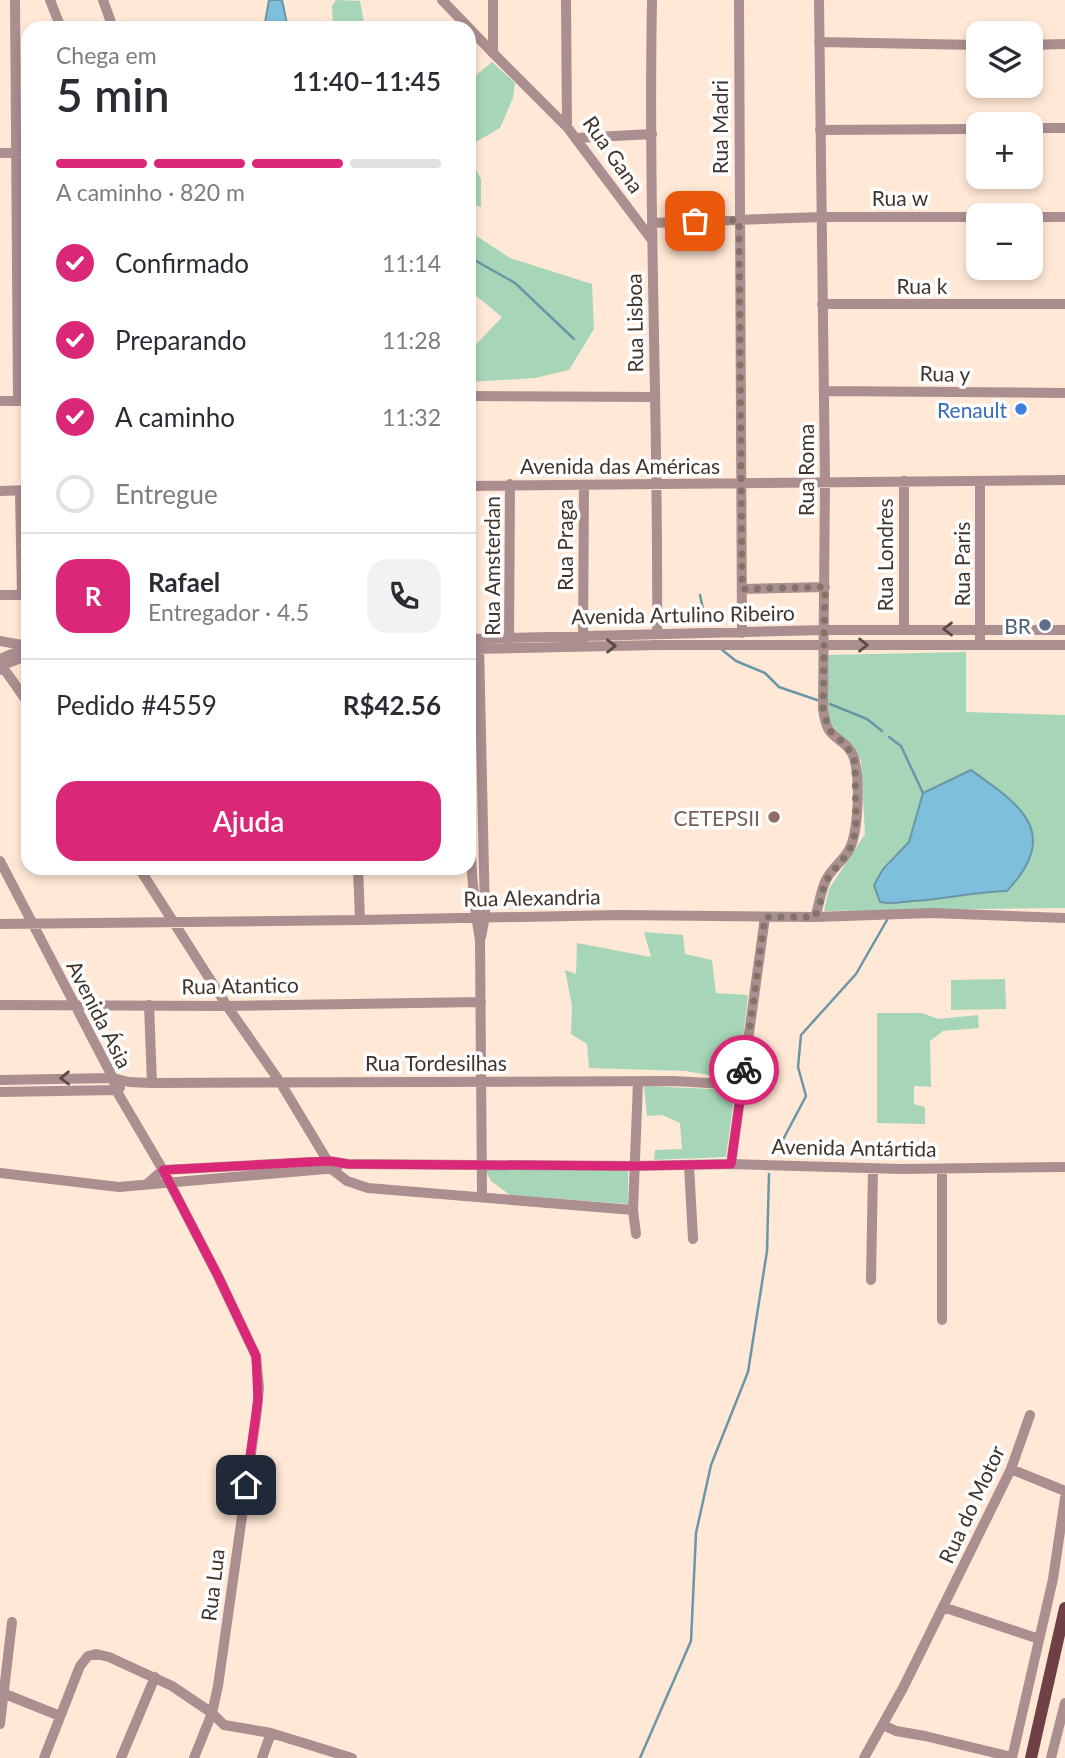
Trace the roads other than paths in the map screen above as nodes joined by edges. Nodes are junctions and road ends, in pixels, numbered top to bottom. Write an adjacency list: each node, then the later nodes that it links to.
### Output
1 (16, 0): 27 (street)
2 (50, 0): 10 (street)
3 (103, 0): 11 (street)
4 (442, 0): 12 (street)
5 (493, 0): 18 (street)
6 (566, 0): 19 (street, Rua Gana)
7 (652, 0): 24 (street, Rua Lisboa)
8 (738, 0): 33 (street, Rua Madri)
9 (819, 0): 14 (street, Rua Roma)
10 (58, 21)
11 (110, 21)
12 (462, 21)
13 (476, 35): 18 (street)
14 (819, 42): 16 (street); 23 (street, Rua Roma)
15 (1065, 44): 17 (street)
16 (966, 45)
17 (1043, 45)
18 (493, 53): 19 (street)
19 (567, 127): 25 (street, Rua Gana)
20 (1043, 128): 21 (street)
21 (1065, 128)
22 (966, 129): 23 (street)
23 (820, 130): 29 (street, Rua Roma)
24 (652, 134): 25 (street); 34 (street, Rua Lisboa)
25 (576, 138): 35 (street, Rua Gana)
26 (0, 153): 27 (street)
27 (16, 153): 28 (street); 38 (street)
28 (21, 153)
29 (822, 216): 30 (street, Rua w); 33 (street, Rua w); 36 (street, Rua Roma)
30 (966, 217)
31 (1043, 217): 32 (street)
32 (1065, 217)
33 (739, 220): 34 (street, Rua w); 48 (street, Rua Madri)
34 (652, 223): 35 (street, Rua Lisboa)
35 (652, 240): 42 (street, Rua Lisboa)
36 (822, 304): 37 (street, Rua k); 39 (street, Rua Roma)
37 (1065, 304)
38 (21, 330)
39 (824, 391): 40 (street, Rua y); 46 (street, Rua Roma)
40 (1065, 393)
41 (476, 396): 42 (street)
42 (655, 397): 51 (street, Rua Lisboa)
43 (0, 401): 44 (street)
44 (21, 401)
45 (1065, 480): 49 (street, Avenida das Américas)
46 (825, 481): 47 (street, Avenida das Américas); 48 (street, Avenida das Américas); 56 (street, Rua Roma)
47 (904, 481): 49 (street, Avenida das Américas); 60 (street, Rua Londres)
48 (741, 483): 51 (street, Avenida das Américas); 57 (street, Rua Madri)
49 (980, 483): 62 (street, Rua Paris)
50 (510, 484): 52 (street, Avenida das Américas); 53 (street, Avenida das Américas); 68 (street, Rua Amsterdan)
51 (657, 484): 52 (street, Avenida das Américas); 65 (street, Rua Lisboa)
52 (584, 485): 67 (street, Rua Praga)
53 (476, 486)
54 (0, 491): 55 (street)
55 (21, 491)
56 (825, 587): 57 (street); 61 (street, Rua Roma)
57 (742, 589): 64 (street, Rua Madri)
58 (0, 595): 59 (street)
59 (21, 595)
60 (904, 629): 61 (street, Avenida Artulino Ribeiro); 62 (street, Avenida Artulino Ribeiro, one-way to 60)
61 (825, 630): 64 (street, Avenida Artulino Ribeiro); 70 (street, Rua Roma)
62 (980, 630): 63 (street, Avenida Artulino Ribeiro); 71 (street, Rua Paris)
63 (1065, 630)
64 (743, 633): 65 (street, Avenida Artulino Ribeiro)
65 (657, 640): 67 (street, Avenida Artulino Ribeiro); 70 (street, Avenida Artulino Ribeiro)
66 (0, 641): 73 (street)
67 (583, 641): 68 (street, Avenida Artulino Ribeiro)
68 (510, 643): 69 (street, Avenida Artulino Ribeiro)
69 (476, 644)
70 (824, 645): 71 (street, Avenida Artulino Ribeiro, one-way to 71); 87 (street, Rua Roma)
71 (980, 645): 72 (street, Avenida Artulino Ribeiro)
72 (1065, 645)
73 (21, 646)
74 (21, 652): 76 (street)
75 (21, 657): 76 (street)
76 (1, 665): 78 (street)
77 (476, 691): 79 (street)
78 (21, 693)
79 (482, 831): 80 (street); 85 (street)
80 (476, 832)
81 (0, 861): 92 (street, Avenida Ásia)
82 (144, 875): 90 (street)
83 (358, 875): 89 (street)
84 (476, 875): 85 (street)
85 (481, 916): 86 (street, Rua Alexandria); 89 (street, Rua Alexandria); 93 (street)
86 (765, 917): 87 (street, Rua Alexandria); 105 (street)
87 (815, 917): 88 (street, Rua Alexandria)
88 (1065, 918)
89 (359, 920): 90 (street, Rua Alexandria)
90 (176, 923): 92 (street, Rua Alexandria); 97 (street)
91 (0, 924): 92 (street, Rua Alexandria)
92 (32, 924): 96 (street, Avenida Ásia)
93 (481, 1002): 97 (street, Rua Atantico); 100 (street)
94 (0, 1005): 96 (street, Rua Atantico)
95 (149, 1005): 96 (street, Rua Atantico); 97 (street, Rua Atantico); 104 (street)
96 (75, 1006): 98 (street, Avenida Ásia)
97 (227, 1006): 102 (street)
98 (113, 1078): 99 (street, Rua Tordesilhas, one-way to 99); 101 (street, Rua Tordesilhas); 106 (street, Avenida Ásia)
99 (0, 1080)
100 (481, 1080): 102 (street, Rua Tordesilhas); 103 (street, Rua Tordesilhas); 108 (street)
101 (129, 1082): 104 (street, Rua Tordesilhas); 106 (street)
102 (280, 1082): 104 (street, Rua Tordesilhas); 110 (street)
103 (638, 1082): 105 (street, Rua Tordesilhas); 112 (street)
104 (152, 1083)
105 (742, 1085): 109 (street)
106 (116, 1090): 107 (street); 116 (street, Avenida Ásia)
107 (0, 1091)
108 (481, 1164): 110 (street, Avenida Antártida); 112 (street, Avenida Antártida); 120 (street)
109 (731, 1164): 111 (street, Avenida Antártida); 114 (street, Avenida Antártida)
110 (331, 1165): 116 (street, Avenida Antártida); 119 (street, Avenida Antártida); 120 (street)
111 (689, 1165): 112 (street, Avenida Antártida); 123 (street)
112 (634, 1166): 121 (street)
113 (1065, 1167): 115 (street, Avenida Antártida)
114 (873, 1169): 115 (street, Avenida Antártida); 124 (street)
115 (942, 1169): 125 (street)
116 (163, 1170): 118 (street); 119 (street, Avenida Ásia)
117 (0, 1172): 118 (street, Avenida Antártida)
118 (148, 1183): 119 (street, Avenida Antártida)
119 (168, 1183): 138 (street, Rua Lua)
120 (482, 1197): 121 (street)
121 (634, 1210): 122 (street)
122 (636, 1234)
123 (693, 1239)
124 (871, 1280)
125 (942, 1320)
126 (1030, 1415): 127 (street, Rua do Motor)
127 (1011, 1469): 128 (street); 130 (street, Rua do Motor)
128 (1065, 1490)
129 (1065, 1498): 134 (street)
130 (943, 1607): 134 (street); 141 (street, Rua do Motor)
131 (1065, 1608): 133 (main road)
132 (12, 1622): 136 (street)
133 (1063, 1629): 152 (main road)
134 (1040, 1639): 145 (street)
135 (155, 1677): 138 (street); 139 (street); 147 (street)
136 (5, 1694): 139 (street); 140 (street)
137 (1065, 1703): 143 (street)
138 (212, 1713): 142 (street); 148 (street, Rua Lua)
139 (60, 1717): 146 (street)
140 (0, 1724)
141 (883, 1725): 145 (street); 151 (street, Rua do Motor)
142 (271, 1733): 144 (street); 149 (street)
143 (1055, 1743): 153 (street); 154 (street)
144 (336, 1756): 150 (street)
145 (1012, 1757)
146 (44, 1758)
147 (121, 1758)
148 (194, 1758)
149 (261, 1758)
150 (352, 1758)
151 (864, 1758)
152 (1031, 1758)
153 (1051, 1758)
154 (1059, 1758)

